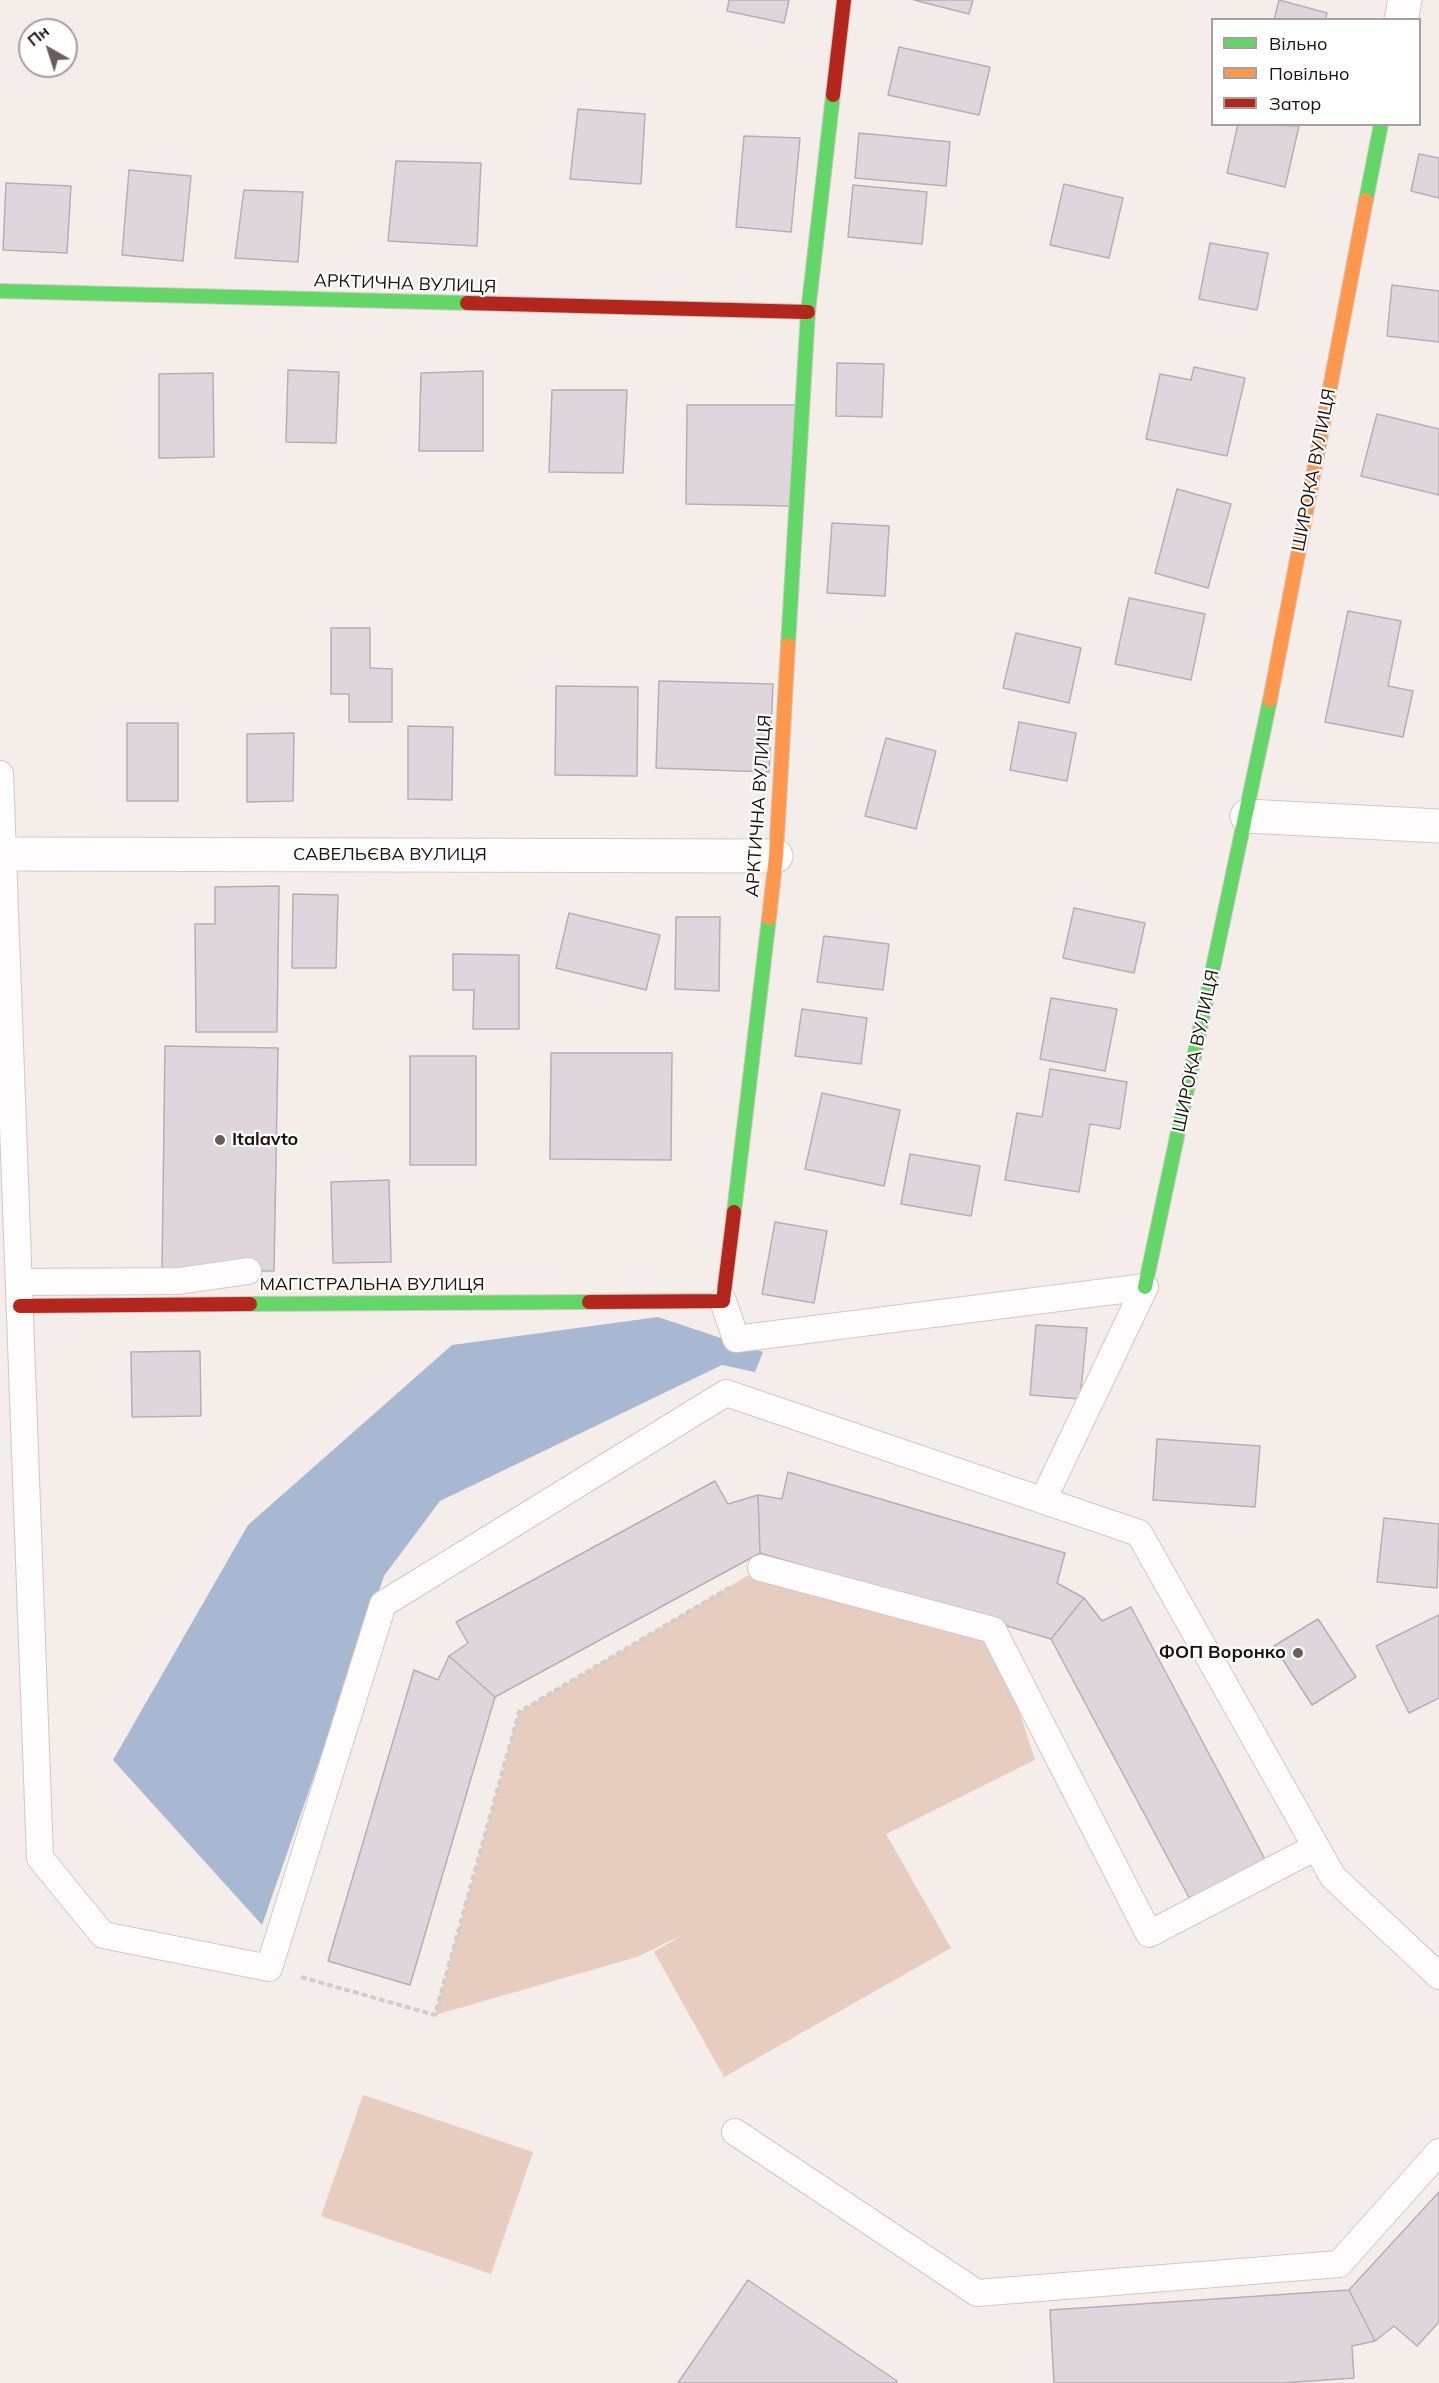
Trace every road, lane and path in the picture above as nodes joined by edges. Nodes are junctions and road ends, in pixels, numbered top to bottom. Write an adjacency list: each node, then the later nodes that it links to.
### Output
1 (844, 0): 6 (street, АРКТИЧНА ВУЛИЦЯ)
2 (1405, 0): 3 (street)
3 (1401, 18)
4 (1381, 126): 8 (street, ШИРОКА ВУЛИЦЯ)
5 (0, 291): 6 (street, АРКТИЧНА ВУЛИЦЯ)
6 (808, 312): 11 (street, АРКТИЧНА ВУЛИЦЯ)
7 (0, 774): 10 (lane)
8 (1247, 816): 9 (street); 13 (street, ШИРОКА ВУЛИЦЯ)
9 (1439, 826)
10 (5, 854): 11 (street, САВЕЛЬЄВА ВУЛИЦЯ); 14 (lane)
11 (776, 856): 15 (street, АРКТИЧНА ВУЛИЦЯ)
12 (248, 1271): 14 (lane)
13 (1145, 1287): 15 (lane); 16 (lane)
14 (20, 1294): 15 (street, МАГІСТРАЛЬНА ВУЛИЦЯ); 20 (lane)
15 (723, 1301)
16 (1043, 1500): 19 (lane); 20 (lane)
17 (761, 1568): 19 (lane)
18 (739, 1582): 20 (path)
19 (1316, 1847): 21 (lane)
20 (269, 1968)
21 (1439, 1976)
22 (735, 2132): 23 (lane)
23 (1439, 2152)

